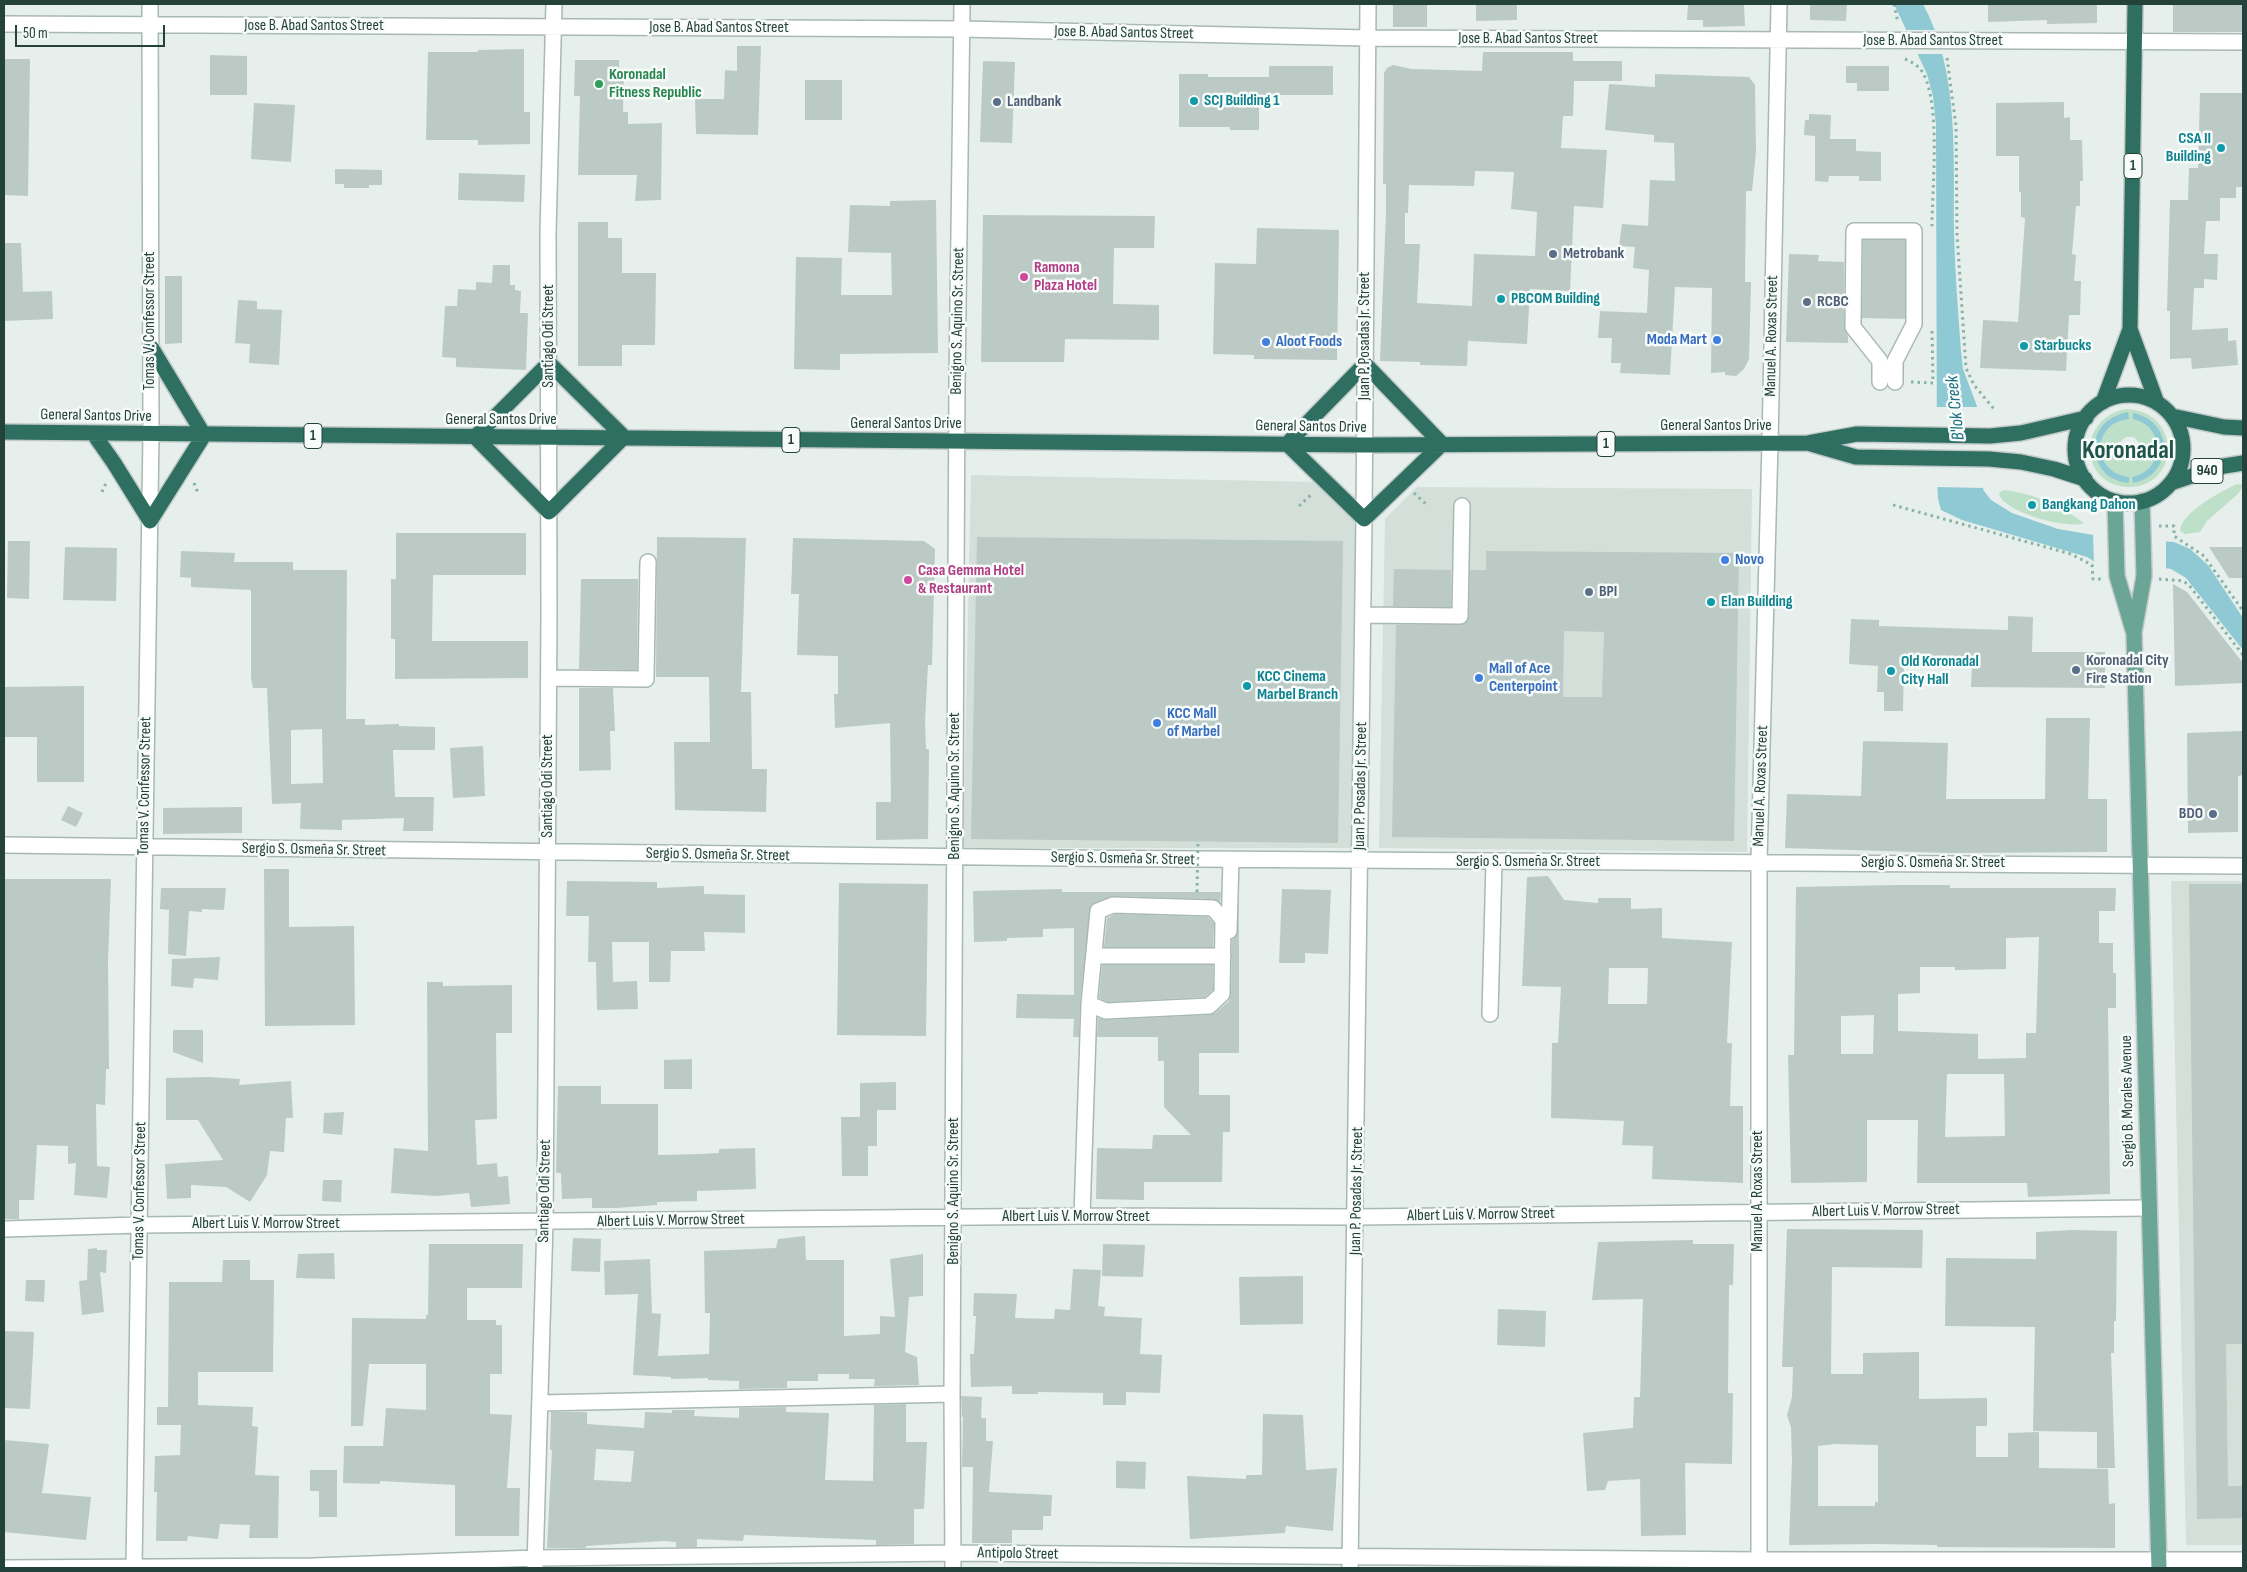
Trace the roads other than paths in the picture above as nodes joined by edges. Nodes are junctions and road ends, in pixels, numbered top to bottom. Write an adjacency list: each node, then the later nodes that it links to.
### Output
1 (150, 4): 8 (street, Tomas V. Confessor Street)
2 (554, 4): 9 (street, Santiago Odi Street)
3 (962, 4): 10 (street, Benigno S. Aquino Sr. Street)
4 (1368, 4): 11 (street, Juan P. Posadas Jr. Street)
5 (1779, 4): 12 (street, Manuel A. Roxas Street)
6 (2135, 4): 13 (highway, 1)
7 (4, 24): 8 (street, Jose B. Abad Santos Street)
8 (150, 25): 9 (street, Jose B. Abad Santos Street); 16 (street, Tomas V. Confessor Street)
9 (553, 27): 10 (street, Jose B. Abad Santos Street); 17 (street, Santiago Odi Street)
10 (962, 29): 11 (street, Jose B. Abad Santos Street); 32 (street, Benigno S. Aquino Sr. Street)
11 (1367, 38): 12 (street, Jose B. Abad Santos Street); 18 (street, Juan P. Posadas Jr. Street)
12 (1778, 40): 13 (street, Jose B. Abad Santos Street); 33 (street, Manuel A. Roxas Street)
13 (2135, 42): 14 (street, Jose B. Abad Santos Street); 15 (highway, 1)
14 (2243, 42)
15 (2130, 329): 20 (highway, 1); 21 (highway, 1)
16 (151, 346): 27 (street, Tomas V. Confessor Street); 28 (highway)
17 (549, 363): 29 (highway); 30 (street, Santiago Odi Street); 31 (highway)
18 (1364, 364): 35 (highway); 36 (highway); 37 (street, Juan P. Posadas Jr. Street)
19 (1888, 382): 19 (street)
20 (2103, 402): 21 (highway, 1); 23 (highway, 1)
21 (2157, 403): 22 (highway, 1)
22 (2172, 416): 24 (highway); 40 (highway, 1)
23 (2086, 418): 34 (highway, General Santos Drive / 1); 39 (highway, 1)
24 (2243, 428)
25 (4, 432): 26 (highway, General Santos Drive / 1)
26 (92, 433): 27 (highway, General Santos Drive / 1); 46 (highway)
27 (151, 434): 28 (highway, General Santos Drive / 1); 46 (street, Tomas V. Confessor Street)
28 (204, 435): 29 (highway, General Santos Drive / 1); 46 (highway)
29 (475, 437): 30 (highway, General Santos Drive / 1); 44 (highway)
30 (549, 438): 31 (highway, General Santos Drive / 1); 44 (street, Santiago Odi Street)
31 (624, 438): 32 (highway, General Santos Drive / 1); 44 (highway)
32 (957, 441): 35 (highway, General Santos Drive / 1); 54 (street, Benigno S. Aquino Sr. Street)
33 (1770, 443): 34 (highway, General Santos Drive / 1); 36 (highway, General Santos Drive / 1); 58 (street, Manuel A. Roxas Street)
34 (1808, 443): 39 (highway, General Santos Drive / 1)
35 (1287, 444): 37 (highway, General Santos Drive / 1); 45 (highway)
36 (1442, 444): 37 (highway, General Santos Drive / 1); 45 (highway)
37 (1364, 445): 45 (street, Juan P. Posadas Jr. Street)
38 (2243, 462): 40 (highway, 940)
39 (2085, 479): 41 (highway, 1)
40 (2171, 483): 42 (highway, 1)
41 (2115, 501): 42 (highway, 1); 49 (main road, Sergio B. Morales Avenue)
42 (2142, 501): 49 (main road, Sergio B. Morales Avenue)
43 (1462, 506): 48 (street)
44 (549, 512): 50 (street, Santiago Odi Street)
45 (1364, 519): 48 (street, Juan P. Posadas Jr. Street)
46 (150, 521): 52 (street, Tomas V. Confessor Street)
47 (648, 562): 50 (street)
48 (1363, 615): 56 (street, Juan P. Posadas Jr. Street)
49 (2134, 632): 59 (main road, Sergio B. Morales Avenue)
50 (549, 678): 53 (street, Santiago Odi Street)
51 (4, 845): 52 (street, Sergio S. Osmeña Sr. Street)
52 (144, 847): 53 (street, Sergio S. Osmeña Sr. Street); 72 (street, Tomas V. Confessor Street)
53 (548, 853): 54 (street, Sergio S. Osmeña Sr. Street); 71 (street, Santiago Odi Street)
54 (955, 857): 55 (street, Sergio S. Osmeña Sr. Street); 69 (street, Benigno S. Aquino Sr. Street)
55 (1231, 860): 56 (street, Sergio S. Osmeña Sr. Street); 63 (street)
56 (1360, 862): 57 (street, Sergio S. Osmeña Sr. Street); 70 (street, Juan P. Posadas Jr. Street)
57 (1494, 862): 58 (street, Sergio S. Osmeña Sr. Street); 65 (street)
58 (1758, 862): 59 (street, Sergio S. Osmeña Sr. Street); 67 (street, Manuel A. Roxas Street)
59 (2140, 865): 60 (street, Sergio S. Osmeña Sr. Street); 66 (main road, Sergio B. Morales Avenue)
60 (2243, 866)
61 (1094, 956): 62 (street); 62 (street); 64 (street)
62 (1223, 956): 63 (street)
63 (1222, 994): 64 (street)
64 (1089, 1004): 68 (street)
65 (1490, 1014)
66 (2148, 1208): 67 (street, Albert Luis V. Morrow Street); 81 (main road, Sergio B. Morales Avenue)
67 (1758, 1212): 70 (street, Albert Luis V. Morrow Street); 80 (street, Manuel A. Roxas Street)
68 (1082, 1216): 69 (street, Albert Luis V. Morrow Street); 70 (street, Albert Luis V. Morrow Street)
69 (954, 1217): 71 (street, Albert Luis V. Morrow Street); 74 (street, Benigno S. Aquino Sr. Street)
70 (1357, 1217): 79 (street, Juan P. Posadas Jr. Street)
71 (545, 1222): 72 (street, Albert Luis V. Morrow Street); 75 (street, Santiago Odi Street)
72 (139, 1225): 73 (street, Albert Luis V. Morrow Street); 82 (street, Tomas V. Confessor Street)
73 (4, 1229)
74 (952, 1394): 75 (street); 77 (street, Benigno S. Aquino Sr. Street)
75 (541, 1403): 78 (street, Santiago Odi Street)
76 (2243, 1560): 81 (street, Antipolo Street)
77 (954, 1561): 78 (street, Antipolo Street); 79 (street, Antipolo Street)
78 (536, 1563): 83 (street, Antipolo Street)
79 (1350, 1563): 80 (street, Antipolo Street)
80 (1759, 1564): 81 (street, Antipolo Street)
81 (2159, 1564)
82 (134, 1567): 83 (street, Antipolo Street); 84 (street, Antipolo Street)
83 (313, 1567)
84 (4, 1568)

